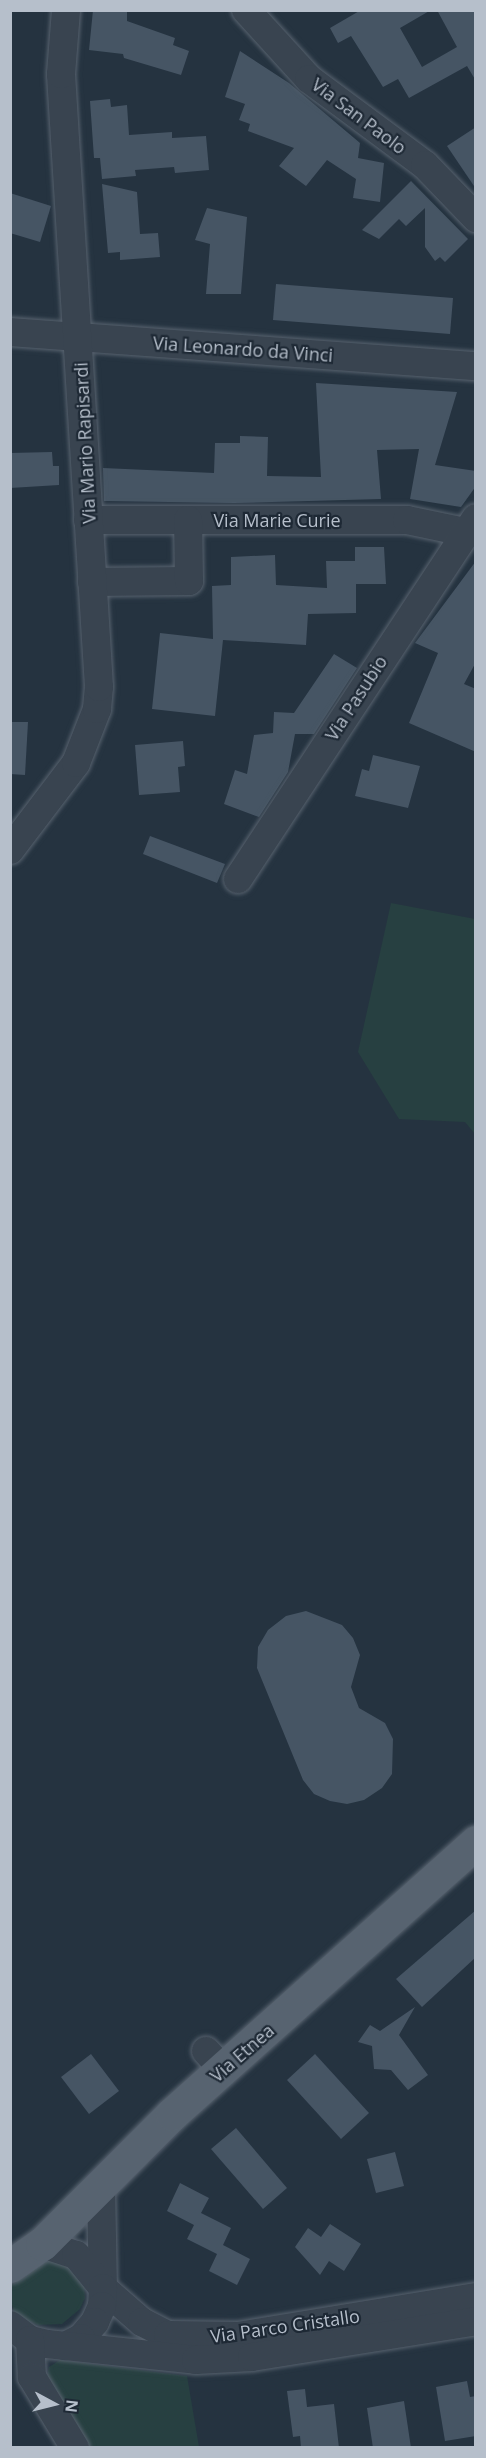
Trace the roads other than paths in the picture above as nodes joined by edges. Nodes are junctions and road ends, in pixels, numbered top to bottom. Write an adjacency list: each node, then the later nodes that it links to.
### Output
1 (66, 10): 5 (street, Via Mario Rapisardi)
2 (246, 10): 3 (street, Via San Paolo)
3 (476, 218)
4 (10, 332): 5 (street, Via Leonardo da Vinci)
5 (80, 338): 6 (street, Via Leonardo da Vinci); 7 (street, Via Mario Rapisardi)
6 (476, 366)
7 (88, 520): 8 (street, Via Marie Curie); 10 (street, Via Mario Rapisardi)
8 (188, 520): 9 (street, Via Marie Curie); 10 (street)
9 (470, 525): 12 (street, Via Pasubio)
10 (92, 582): 11 (street, Via Mario Rapisardi)
11 (10, 850)
12 (238, 879)
13 (476, 1842): 14 (main road, Via Etnea)
14 (101, 2187): 15 (main road, Via Etnea); 17 (street)
15 (42, 2244): 16 (main road, Via Etnea); 17 (street, Via Parco Cristallo)
16 (10, 2266)
17 (103, 2288): 18 (street, Via Parco Cristallo); 21 (street)
18 (476, 2297)
19 (476, 2320): 21 (street, Via Parco Cristallo)
20 (20, 2333): 21 (street, Via Parco Cristallo); 22 (street)
21 (65, 2346)
22 (75, 2448)

